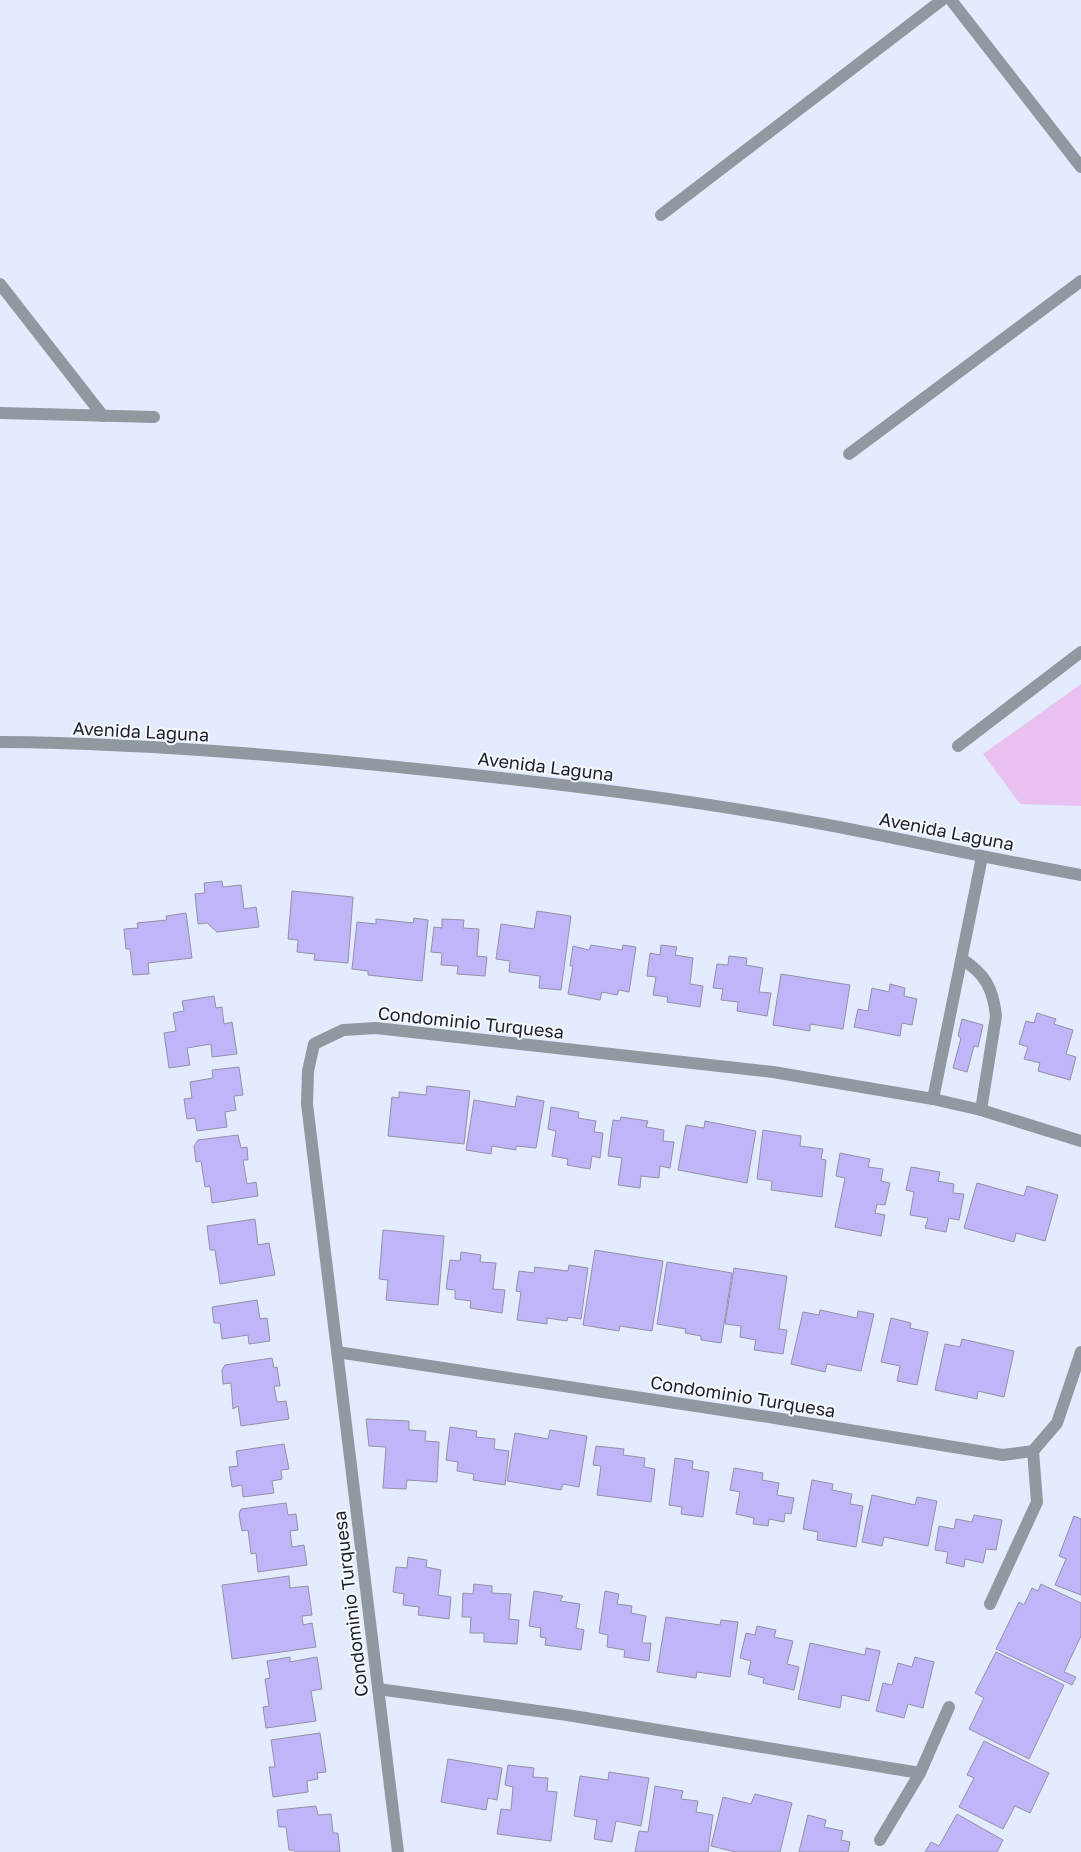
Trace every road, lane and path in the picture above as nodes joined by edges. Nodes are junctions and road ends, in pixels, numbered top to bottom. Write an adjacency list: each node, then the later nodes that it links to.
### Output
1 (942, 0): 4 (street)
2 (951, 0): 3 (street)
3 (1081, 167)
4 (661, 215)
5 (1081, 281): 10 (street)
6 (0, 284): 8 (street)
7 (0, 413): 8 (street)
8 (103, 416): 9 (street)
9 (154, 417)
10 (849, 454)
11 (1081, 652): 13 (street)
12 (0, 742): 14 (street, Avenida Laguna)
13 (958, 746)
14 (982, 857): 15 (street, Avenida Laguna); 16 (street)
15 (1081, 875)
16 (962, 959): 17 (street); 18 (street)
17 (933, 1099): 18 (street, Condominio Turquesa); 20 (street, Condominio Turquesa)
18 (982, 1110): 19 (street, Condominio Turquesa)
19 (1081, 1141)
20 (337, 1352): 22 (street, Condominio Turquesa); 24 (street, Condominio Turquesa)
21 (1081, 1352): 22 (street)
22 (1033, 1451): 23 (street)
23 (990, 1604)
24 (378, 1690): 26 (street); 28 (street, Condominio Turquesa)
25 (949, 1707): 26 (street)
26 (920, 1773): 27 (street)
27 (880, 1840)
28 (398, 1852)

